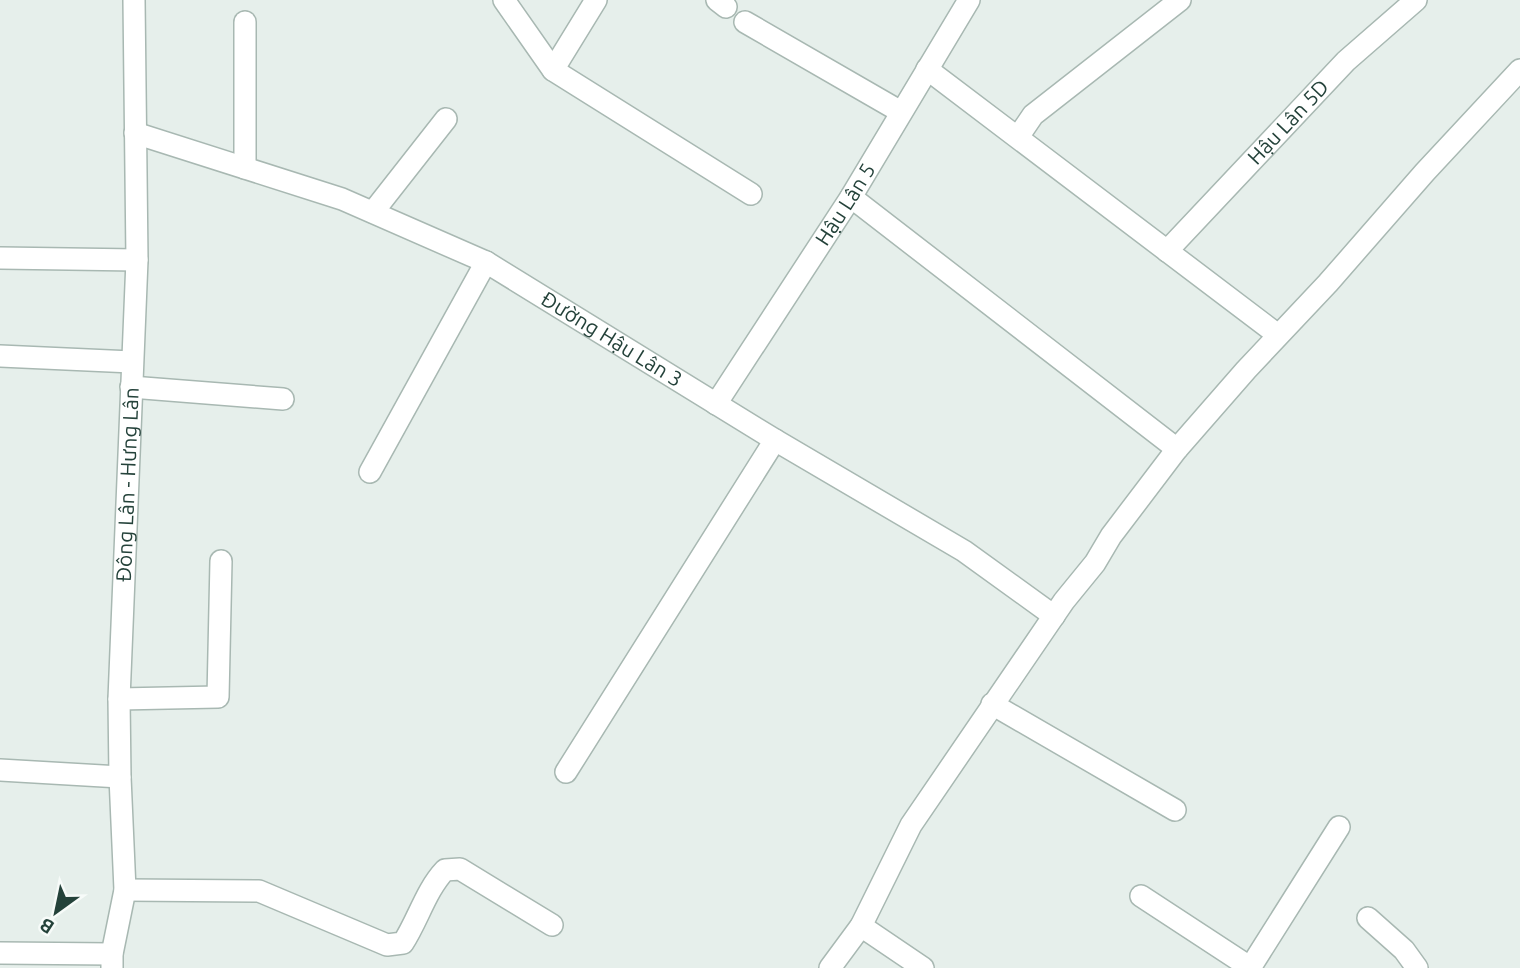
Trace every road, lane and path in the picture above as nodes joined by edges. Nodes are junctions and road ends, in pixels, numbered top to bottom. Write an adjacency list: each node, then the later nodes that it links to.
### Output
1 (134, 0): 14 (street, Đông Lân - Hưng Lân)
2 (504, 0): 10 (street)
3 (596, 0): 10 (street)
4 (969, 0): 9 (street, Hậu Lân 5)
5 (1180, 0): 15 (street)
6 (1416, 0): 20 (street, Hậu Lân 5D)
7 (245, 22): 16 (street)
8 (745, 22): 12 (street)
9 (927, 68): 12 (street, Hậu Lân 5); 15 (street)
10 (553, 70): 17 (street)
11 (1520, 70): 24 (street)
12 (901, 112): 18 (street, Hậu Lân 5)
13 (446, 119): 19 (street)
14 (135, 133): 16 (street, Đường Hậu Lân 3); 22 (street, Đông Lân - Hưng Lân)
15 (1018, 137): 20 (street)
16 (245, 168): 19 (street, Đường Hậu Lân 3)
17 (751, 194)
18 (851, 197): 29 (street, Hậu Lân 5); 31 (street)
19 (373, 212): 23 (street, Đường Hậu Lân 3)
20 (1167, 251): 24 (street)
21 (0, 258): 22 (street)
22 (137, 260): 26 (street, Đông Lân - Hưng Lân)
23 (486, 262): 29 (street, Đường Hậu Lân 3); 32 (street)
24 (1278, 335): 31 (street)
25 (0, 356): 26 (street)
26 (132, 362): 27 (street, Đông Lân - Hưng Lân)
27 (131, 387): 28 (street); 35 (street, Đông Lân - Hưng Lân)
28 (283, 399)
29 (716, 404): 30 (street, Đường Hậu Lân 3)
30 (775, 440): 34 (street, Đường Hậu Lân 3); 38 (street)
31 (1177, 449): 34 (street)
32 (370, 472)
33 (221, 561): 35 (street)
34 (1054, 616): 36 (street)
35 (119, 699): 39 (street, Đông Lân - Hưng Lân)
36 (992, 704): 40 (street); 46 (street)
37 (0, 770): 39 (street)
38 (566, 772)
39 (120, 777): 42 (street, Đông Lân - Hưng Lân)
40 (1175, 810)
41 (1339, 827): 51 (street)
42 (125, 890): 45 (street); 48 (street, Đông Lân - Hưng Lân)
43 (1141, 896): 51 (street)
44 (1368, 918): 52 (street)
45 (552, 926)
46 (861, 926): 49 (street); 50 (street)
47 (0, 953): 48 (street)
48 (112, 961)
49 (830, 968)
50 (923, 968)
51 (1250, 968)
52 (1417, 968)

